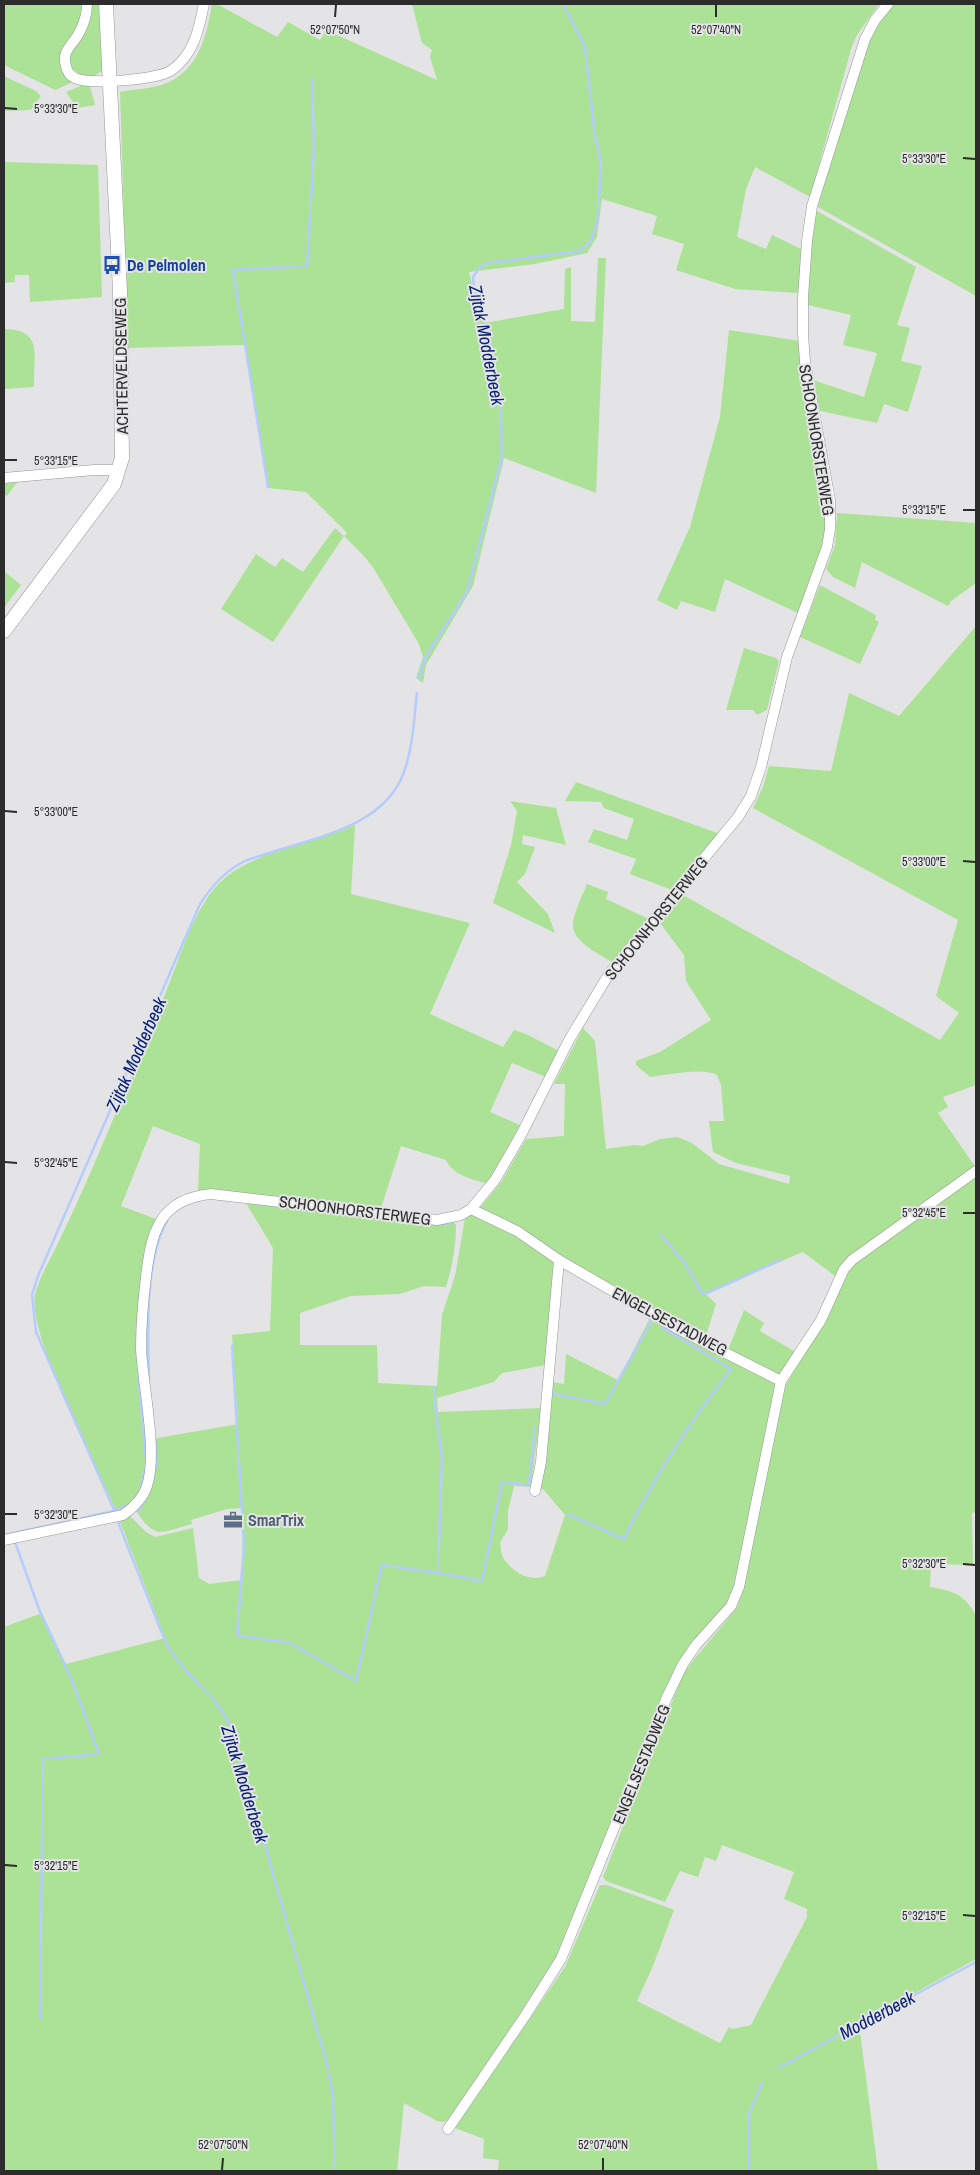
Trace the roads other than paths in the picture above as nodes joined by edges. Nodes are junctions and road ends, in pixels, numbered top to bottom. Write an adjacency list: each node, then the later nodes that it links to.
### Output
1 (87, 4): 5 (street)
2 (106, 4): 5 (street, ACHTERVELDSEWEG)
3 (204, 4): 5 (street)
4 (888, 4): 10 (street, SCHOONHORSTERWEG)
5 (109, 80): 6 (street, ACHTERVELDSEWEG)
6 (119, 470): 7 (street); 8 (street, ACHTERVELDSEWEG)
7 (4, 478)
8 (4, 631)
9 (976, 1171): 12 (street, ENGELSESTADWEG)
10 (471, 1209): 11 (street, ENGELSESTADWEG); 14 (street, SCHOONHORSTERWEG)
11 (559, 1260): 12 (street, ENGELSESTADWEG); 13 (street)
12 (781, 1381): 15 (street, ENGELSESTADWEG)
13 (535, 1491)
14 (4, 1540)
15 (448, 2129)

